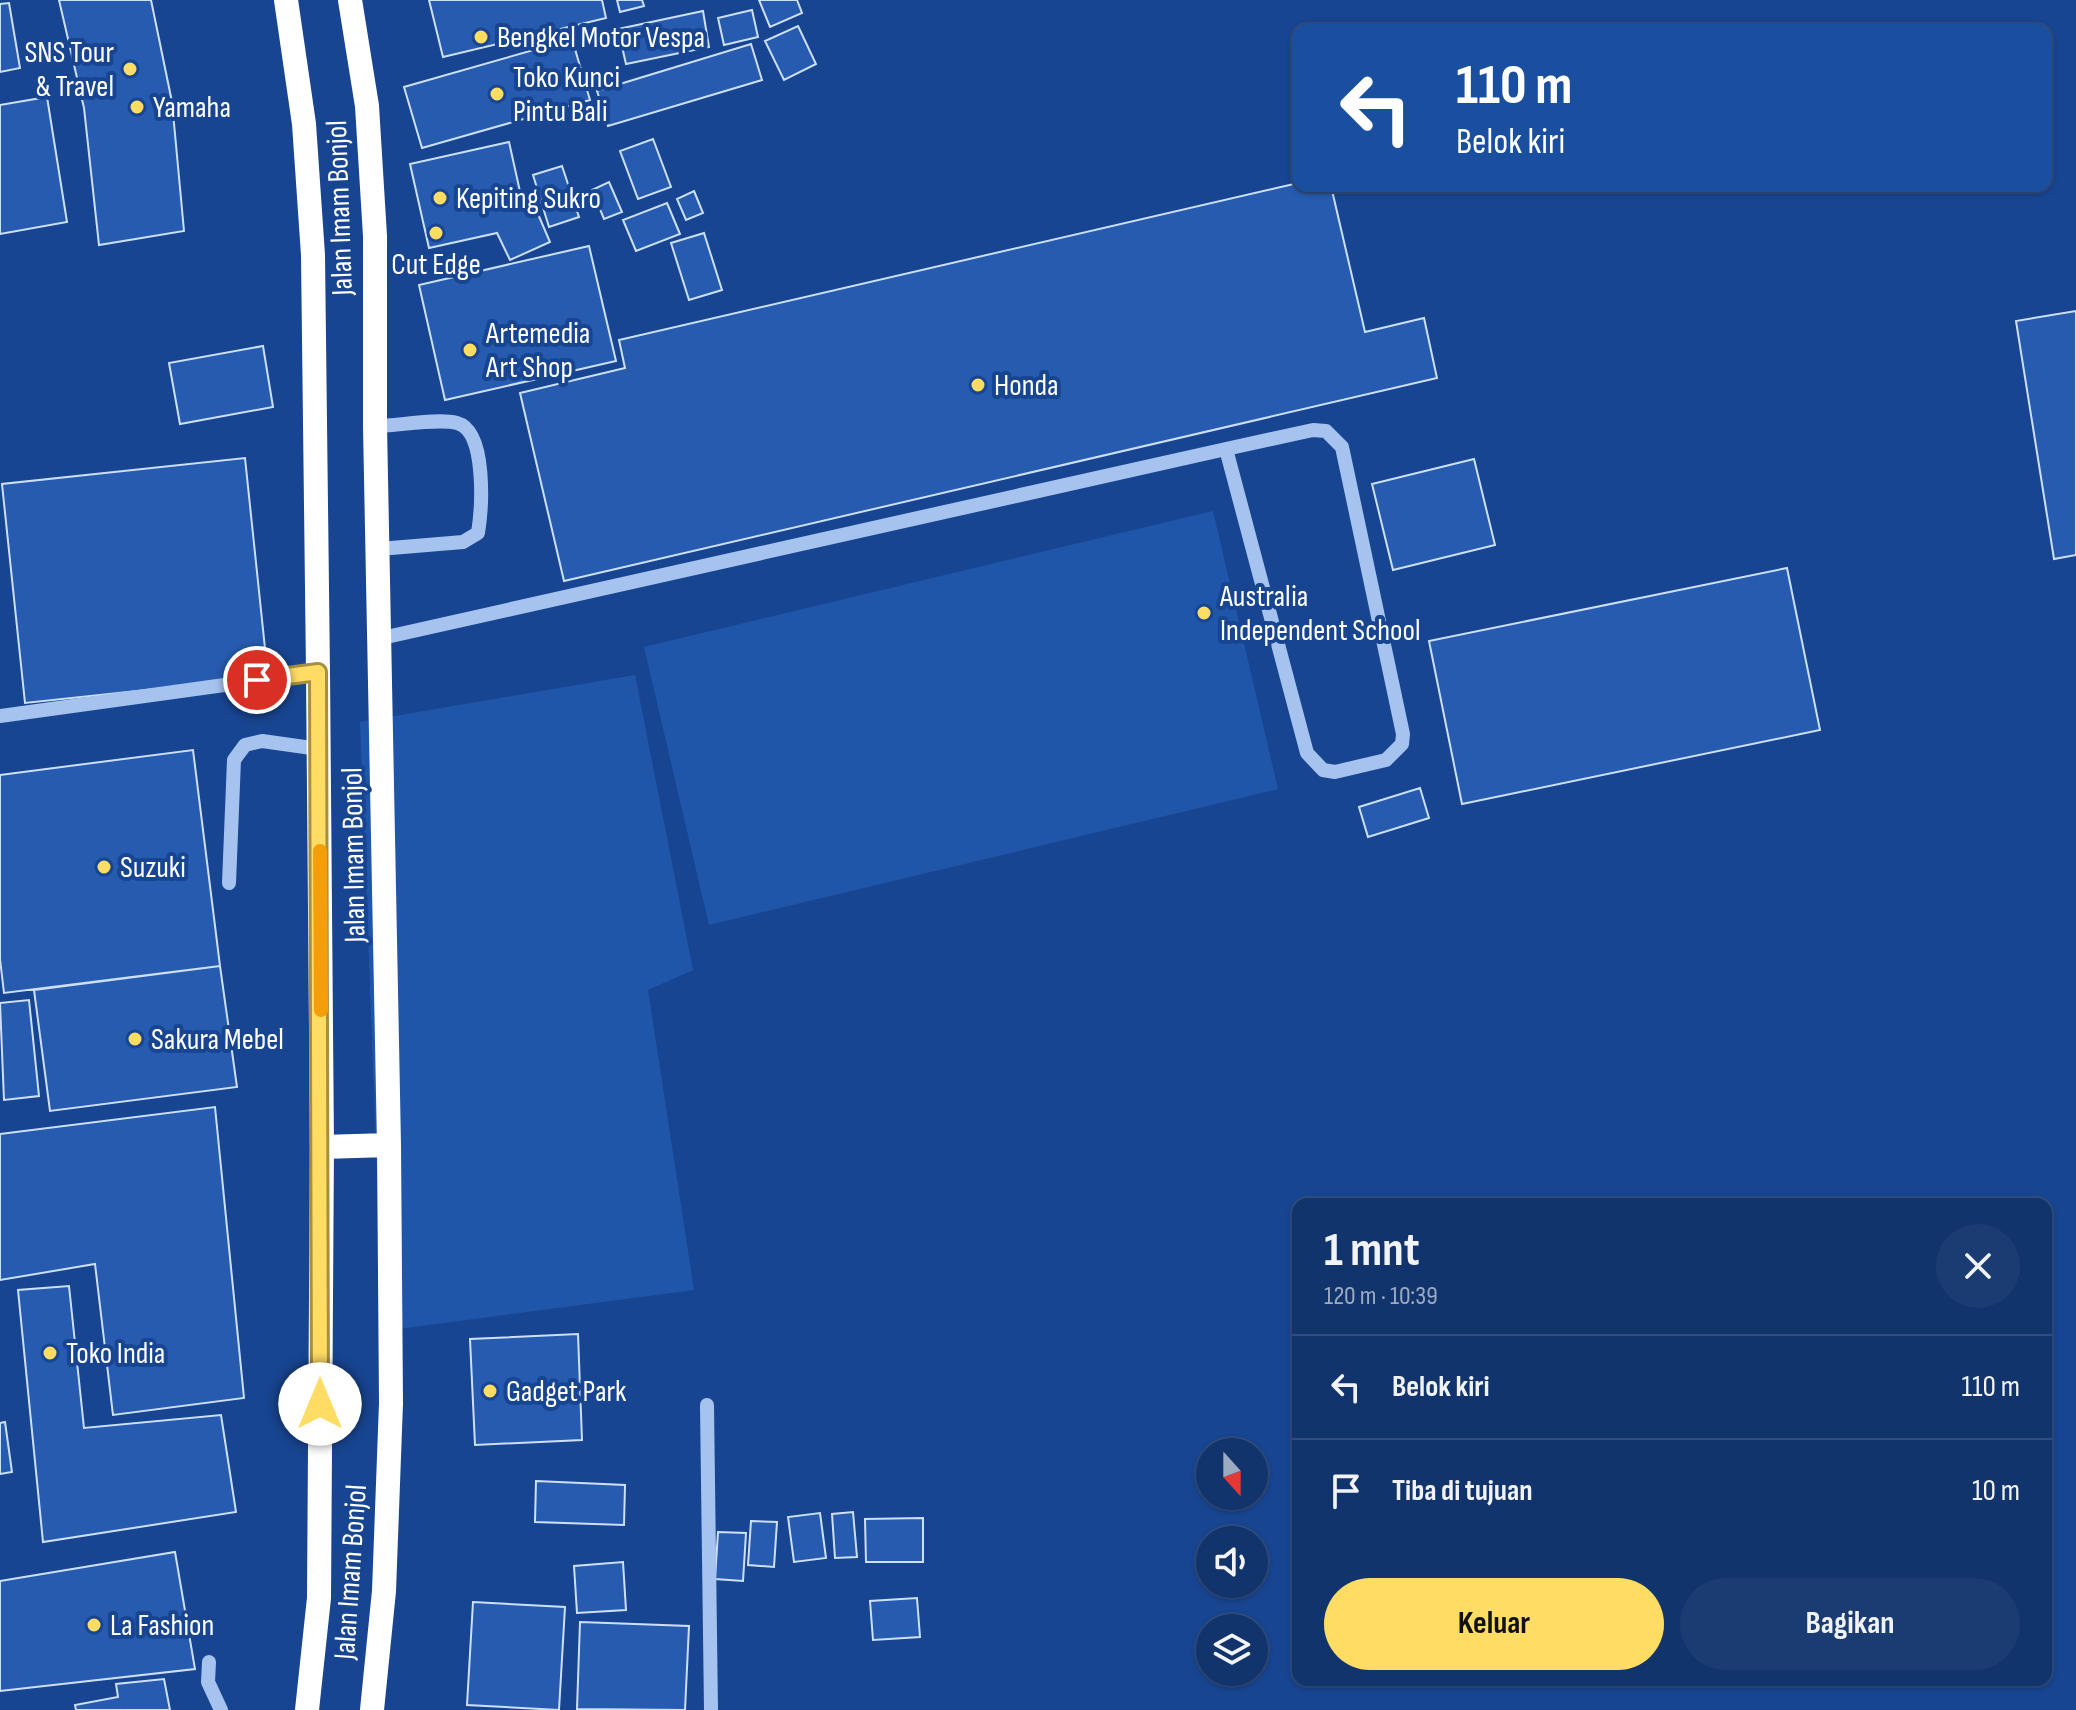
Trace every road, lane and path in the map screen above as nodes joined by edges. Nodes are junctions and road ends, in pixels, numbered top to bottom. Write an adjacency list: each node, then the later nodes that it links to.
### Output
1 (286, 0): 7 (highway, Jalan Imam Bonjol)
2 (350, 0): 3 (highway, Jalan Imam Bonjol)
3 (375, 426): 5 (highway, Jalan Imam Bonjol); 5 (street)
4 (1226, 449): 4 (street); 6 (street)
5 (379, 549): 6 (highway, Jalan Imam Bonjol)
6 (382, 638): 11 (highway, Jalan Imam Bonjol)
7 (318, 672): 8 (street); 9 (highway, Jalan Imam Bonjol)
8 (0, 716)
9 (319, 749): 10 (street); 12 (highway, Jalan Imam Bonjol)
10 (229, 883)
11 (389, 1145): 12 (highway); 17 (highway, Jalan Imam Bonjol)
12 (322, 1147): 16 (highway, Jalan Imam Bonjol)
13 (707, 1405): 18 (street)
14 (209, 1662): 15 (street)
15 (221, 1710)
16 (307, 1710)
17 (372, 1710)
18 (711, 1710)

